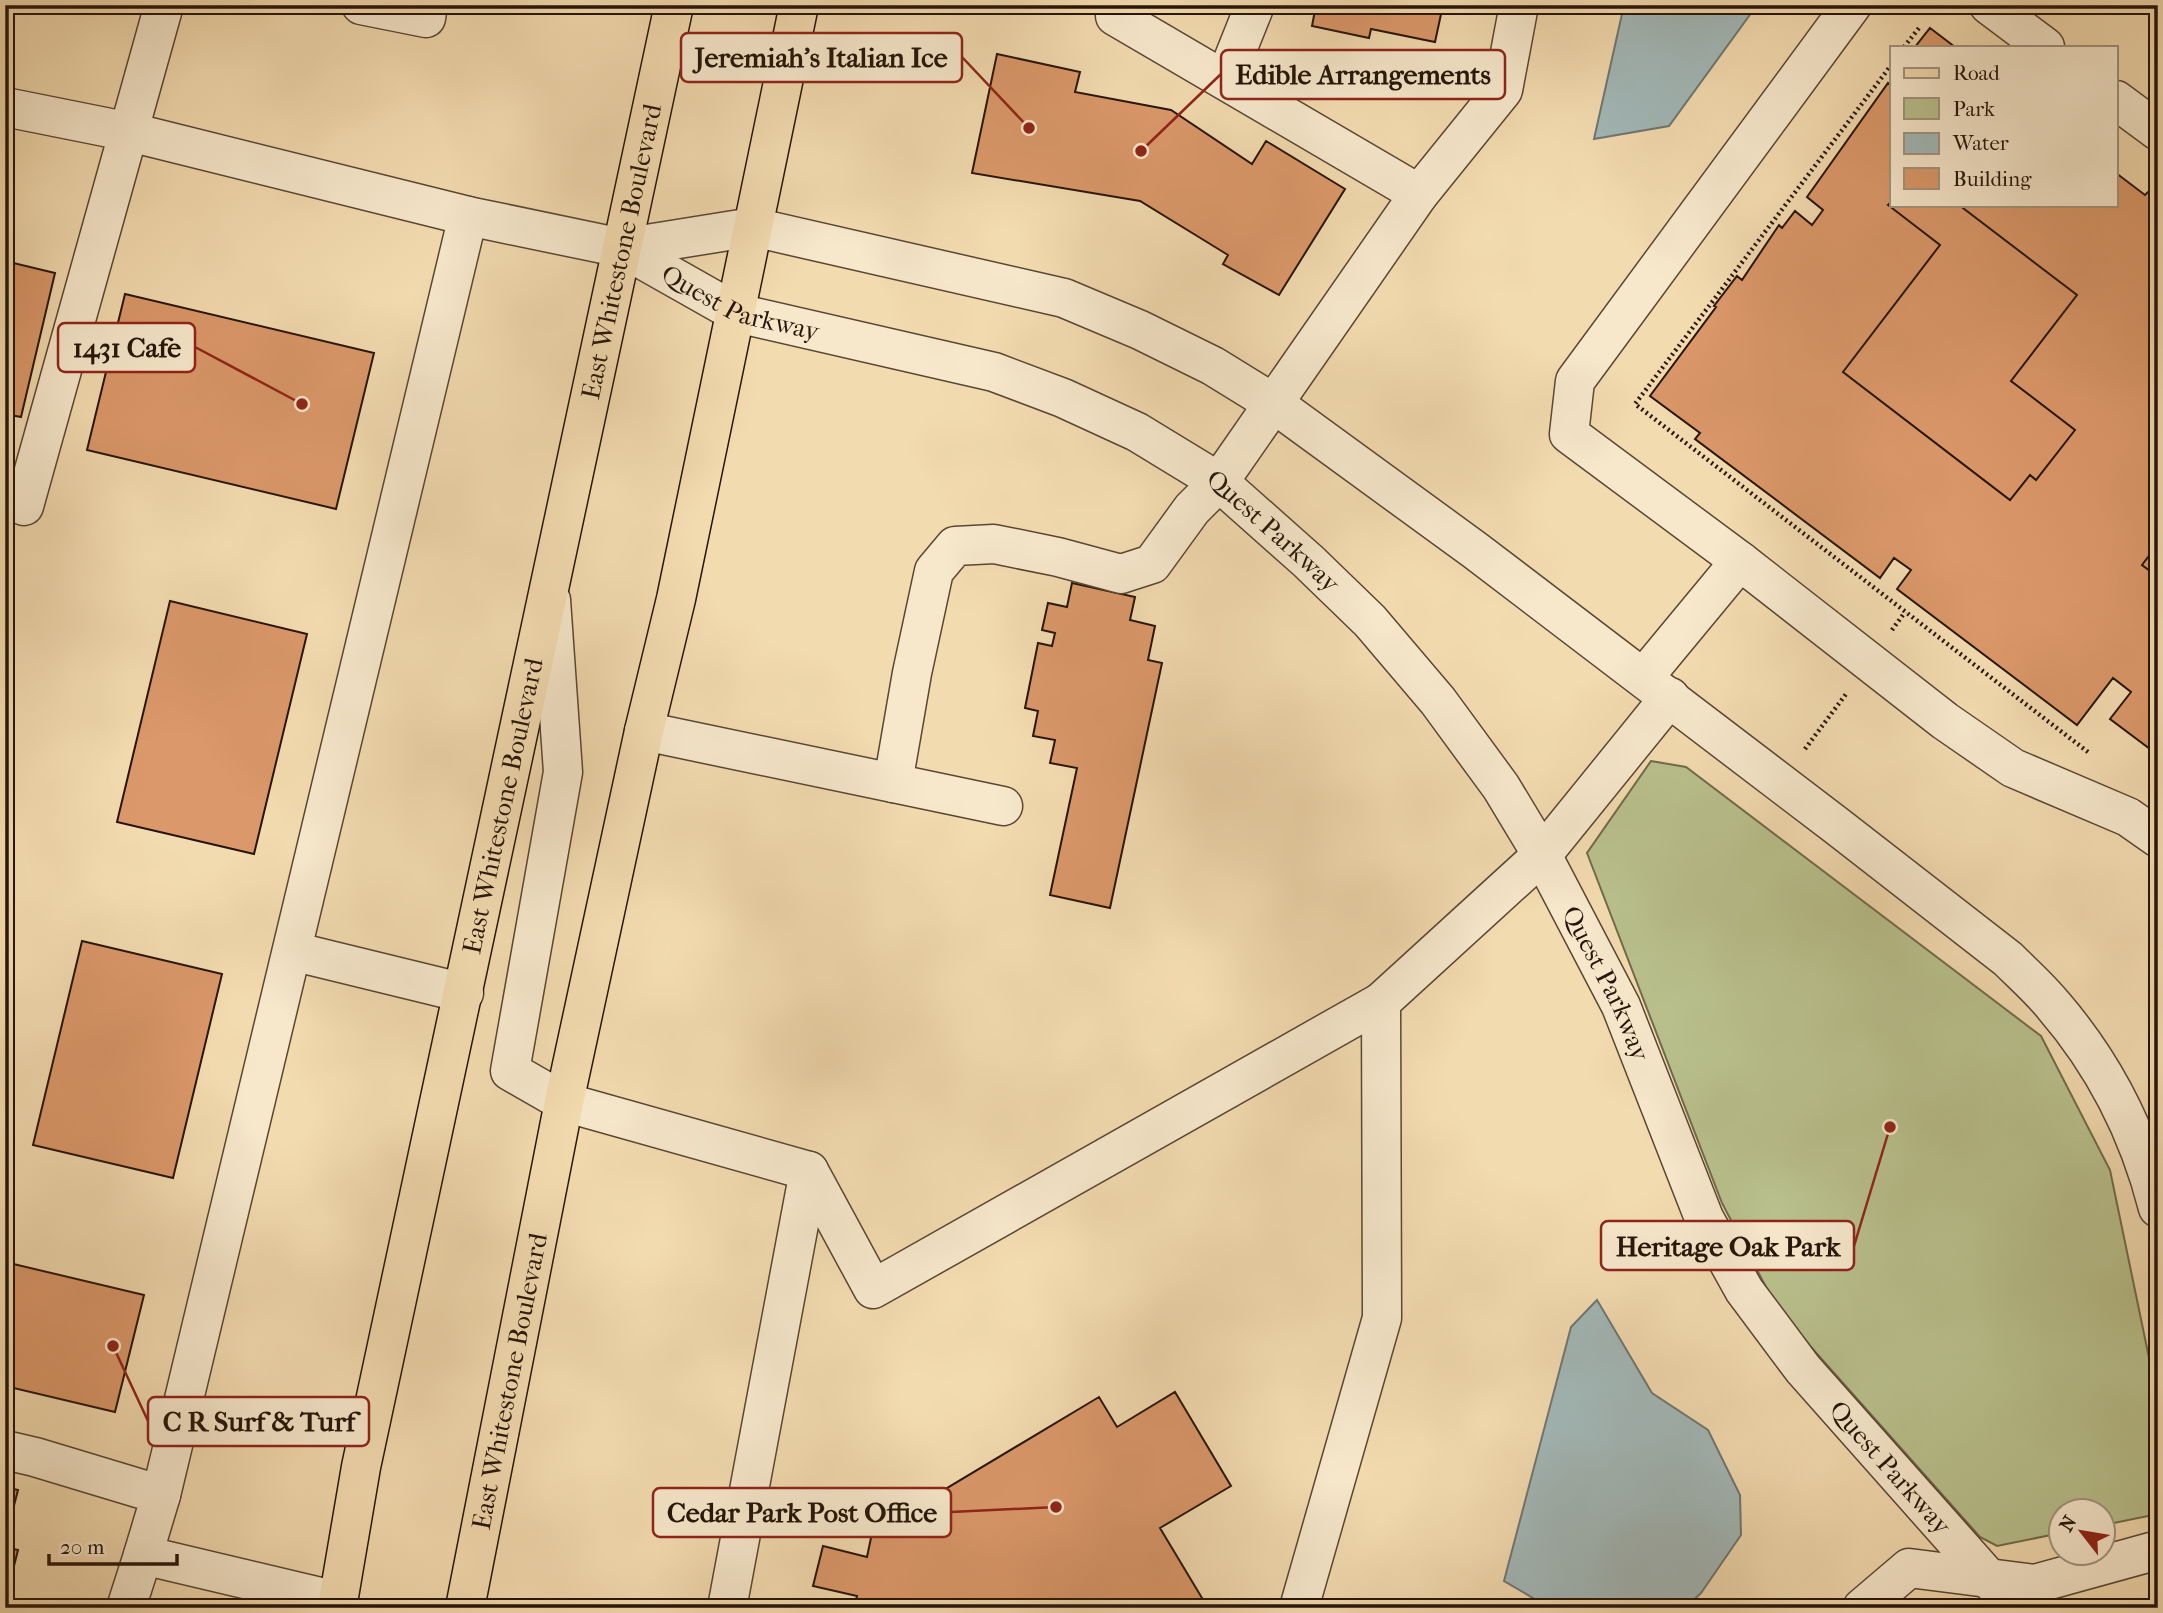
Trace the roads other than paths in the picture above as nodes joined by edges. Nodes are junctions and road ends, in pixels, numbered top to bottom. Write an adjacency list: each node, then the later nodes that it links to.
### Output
1 (164, 5): 16 (street)
2 (361, 5): 3 (street)
3 (428, 5)
4 (674, 5): 20 (main road, East Whitestone Boulevard)
5 (799, 5): 19 (main road, East Whitestone Boulevard)
6 (1117, 5): 12 (street)
7 (1255, 5): 12 (street)
8 (1518, 5): 17 (street)
9 (1852, 5): 25 (street)
10 (1989, 5): 11 (street)
11 (2044, 46)
12 (1225, 80): 17 (street)
13 (2118, 101): 15 (street)
14 (5, 107): 16 (street)
15 (2158, 131)
16 (130, 132): 18 (street); 24 (street)
17 (1419, 194): 22 (street)
18 (468, 216): 20 (street); 33 (street)
19 (753, 227): 20 (street, Quest Parkway); 21 (main road, East Whitestone Boulevard); 22 (street, Quest Parkway)
20 (622, 248): 21 (street, Quest Parkway); 26 (main road, East Whitestone Boulevard)
21 (737, 313): 23 (street, Quest Parkway); 28 (main road, East Whitestone Boulevard)
22 (1273, 403): 23 (street); 27 (street, Quest Parkway)
23 (1219, 482): 29 (street); 32 (street, Quest Parkway)
24 (24, 506)
25 (1740, 561): 27 (street); 31 (street)
26 (550, 579): 34 (main road, East Whitestone Boulevard); 36 (street)
27 (1657, 687): 32 (street); 38 (street, Quest Parkway)
28 (644, 731): 29 (street); 36 (main road, East Whitestone Boulevard)
29 (893, 783): 30 (street)
30 (1003, 806)
31 (2158, 838)
32 (1542, 855): 35 (street); 43 (street, Quest Parkway)
33 (292, 951): 34 (street); 40 (street)
34 (464, 993): 44 (main road, East Whitestone Boulevard)
35 (1381, 1002): 37 (street); 48 (street)
36 (564, 1102): 37 (street); 46 (main road, East Whitestone Boulevard)
37 (809, 1171): 47 (street)
38 (2158, 1209)
39 (5, 1450): 40 (street)
40 (161, 1494): 42 (street)
41 (2158, 1550): 43 (street)
42 (143, 1555): 44 (street); 45 (street)
43 (1990, 1579): 49 (street); 50 (street, Quest Parkway)
44 (337, 1604)
45 (126, 1608)
46 (465, 1608)
47 (727, 1608)
48 (1299, 1608)
49 (1862, 1608)
50 (2015, 1608)

